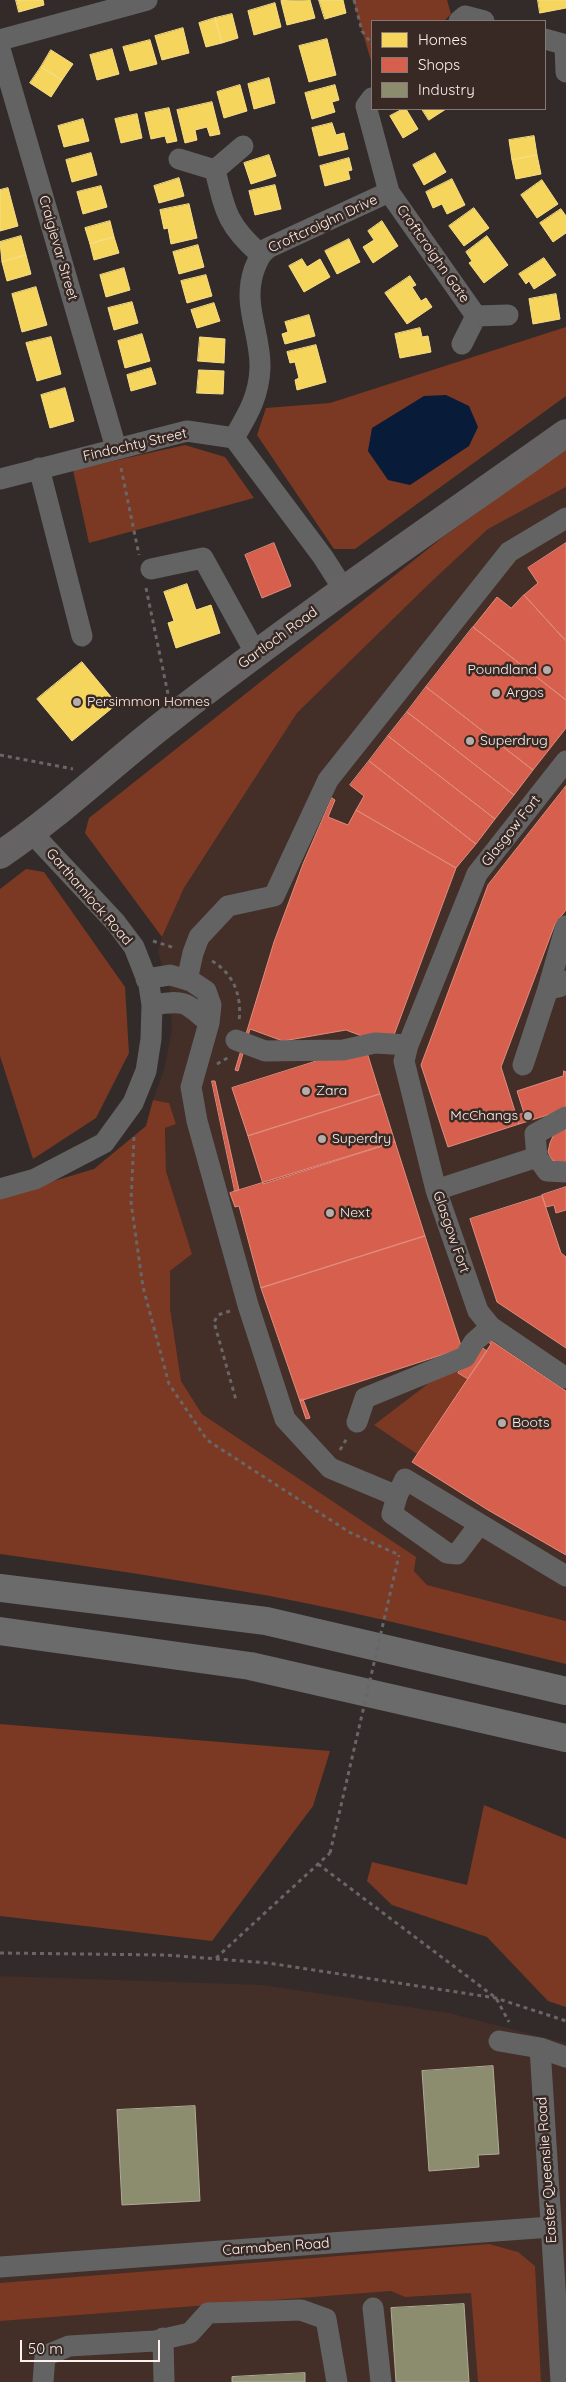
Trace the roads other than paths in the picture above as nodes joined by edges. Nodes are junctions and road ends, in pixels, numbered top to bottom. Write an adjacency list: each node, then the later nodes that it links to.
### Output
1 (147, 0): 4 (street)
2 (460, 20): 3 (street)
3 (480, 20)
4 (0, 40)
5 (558, 43): 7 (street)
6 (0, 49): 19 (street, Craigievar Street)
7 (566, 72)
8 (371, 99): 12 (street, Croftcroighn Drive)
9 (242, 146): 11 (street)
10 (179, 159): 11 (street)
11 (214, 170): 13 (street)
12 (389, 192): 13 (street, Croftcroighn Drive); 15 (street, Croftcroighn Gate)
13 (260, 254): 18 (street, Croftcroighn Drive)
14 (508, 315): 15 (street, Croftcroighn Gate)
15 (476, 316): 16 (street, Croftcroighn Gate)
16 (462, 344)
17 (566, 433): 24 (main road, Gartloch Road)
18 (234, 438): 19 (street, Findochty Street); 24 (street)
19 (116, 448): 20 (street, Findochty Street)
20 (39, 468): 21 (street, Findochty Street); 25 (street)
21 (0, 479)
22 (566, 518): 32 (street)
23 (151, 569): 26 (street)
24 (344, 590): 26 (main road, Gartloch Road)
25 (82, 636)
26 (256, 654): 28 (main road, Gartloch Road)
27 (566, 761): 37 (street, Glasgow Fort)
28 (32, 833): 29 (main road, Gartloch Road); 31 (street, Garthamlock Road)
29 (0, 855)
30 (566, 926): 33 (street)
31 (146, 979): 32 (street); 34 (street, Garthamlock Road)
32 (187, 980): 35 (street)
33 (557, 985): 38 (street)
34 (152, 1005): 35 (street); 42 (street, Garthamlock Road)
35 (208, 1023): 47 (street)
36 (236, 1040): 37 (street)
37 (408, 1045): 43 (street, Glasgow Fort)
38 (523, 1065)
39 (566, 1117): 40 (street)
40 (537, 1157): 41 (street); 43 (street)
41 (566, 1172)
42 (0, 1189)
43 (436, 1190): 44 (street, Glasgow Fort)
44 (491, 1327): 45 (street, Glasgow Fort); 46 (street)
45 (566, 1378)
46 (357, 1422)
47 (397, 1496): 48 (street); 48 (street)
48 (479, 1524): 49 (street)
49 (566, 1576)
50 (0, 1588): 52 (highway)
51 (0, 1631): 53 (highway)
52 (566, 1691)
53 (566, 1738)
54 (499, 2041): 55 (street)
55 (530, 2047): 56 (street); 57 (street, Easter Queenslie Road)
56 (566, 2056)
57 (551, 2227): 58 (street, Carmaben Road); 65 (street, Easter Queenslie Road)
58 (0, 2267)
59 (373, 2308): 64 (street)
60 (163, 2338): 61 (street); 62 (street); 63 (street)
61 (44, 2382)
62 (164, 2382)
63 (337, 2382)
64 (381, 2382)
65 (561, 2382)

